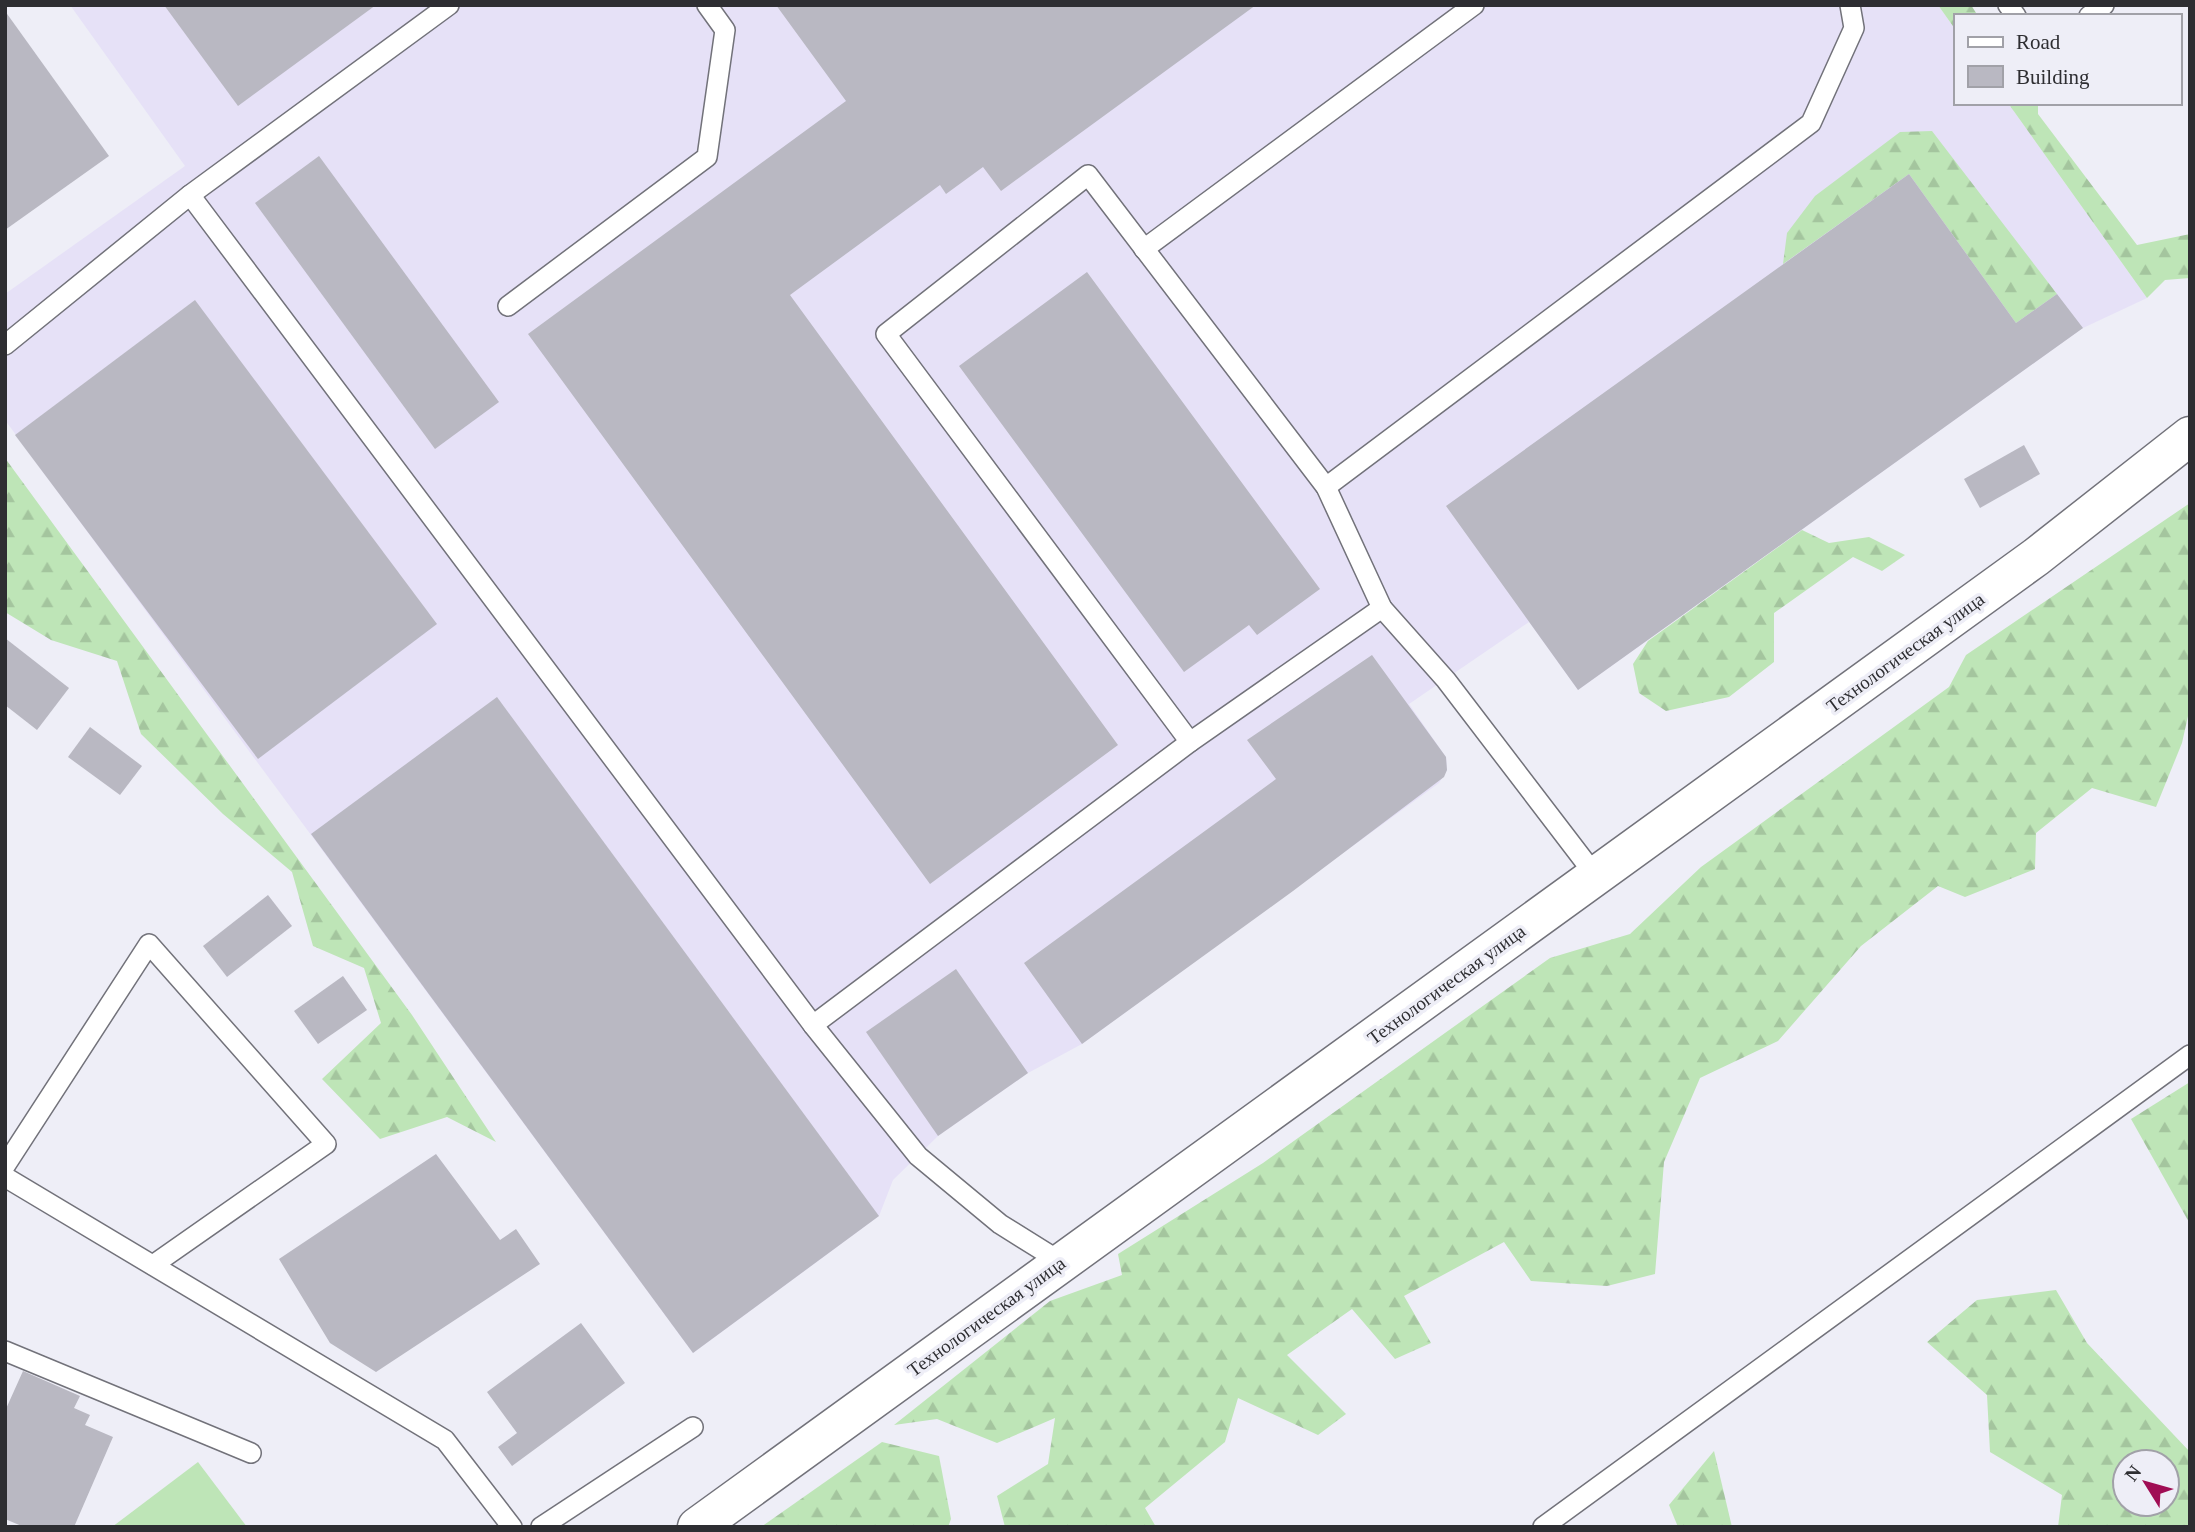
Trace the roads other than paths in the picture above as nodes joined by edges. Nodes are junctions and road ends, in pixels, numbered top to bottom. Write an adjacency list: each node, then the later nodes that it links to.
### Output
1 (449, 5): 5 (lane)
2 (707, 5): 7 (lane)
3 (1474, 5): 6 (lane)
4 (1850, 5): 10 (lane)
5 (190, 195): 8 (lane); 14 (lane)
6 (1144, 249): 10 (lane); 12 (lane)
7 (508, 306)
8 (5, 345)
9 (2190, 436): 13 (street, Технологическая улица)
10 (1326, 487): 11 (lane)
11 (1382, 607): 12 (lane); 13 (lane)
12 (1190, 742): 14 (lane)
13 (1595, 876): 18 (street, Технологическая улица)
14 (813, 1025): 18 (lane)
15 (2190, 1055): 26 (lane)
16 (5, 1166): 19 (lane)
17 (5, 1177): 19 (lane)
18 (1061, 1262): 25 (street, Технологическая улица)
19 (153, 1265): 23 (lane)
20 (5, 1351): 22 (lane)
21 (693, 1427): 24 (lane)
22 (251, 1453)
23 (512, 1527)
24 (541, 1527)
25 (698, 1527)
26 (1543, 1527)

